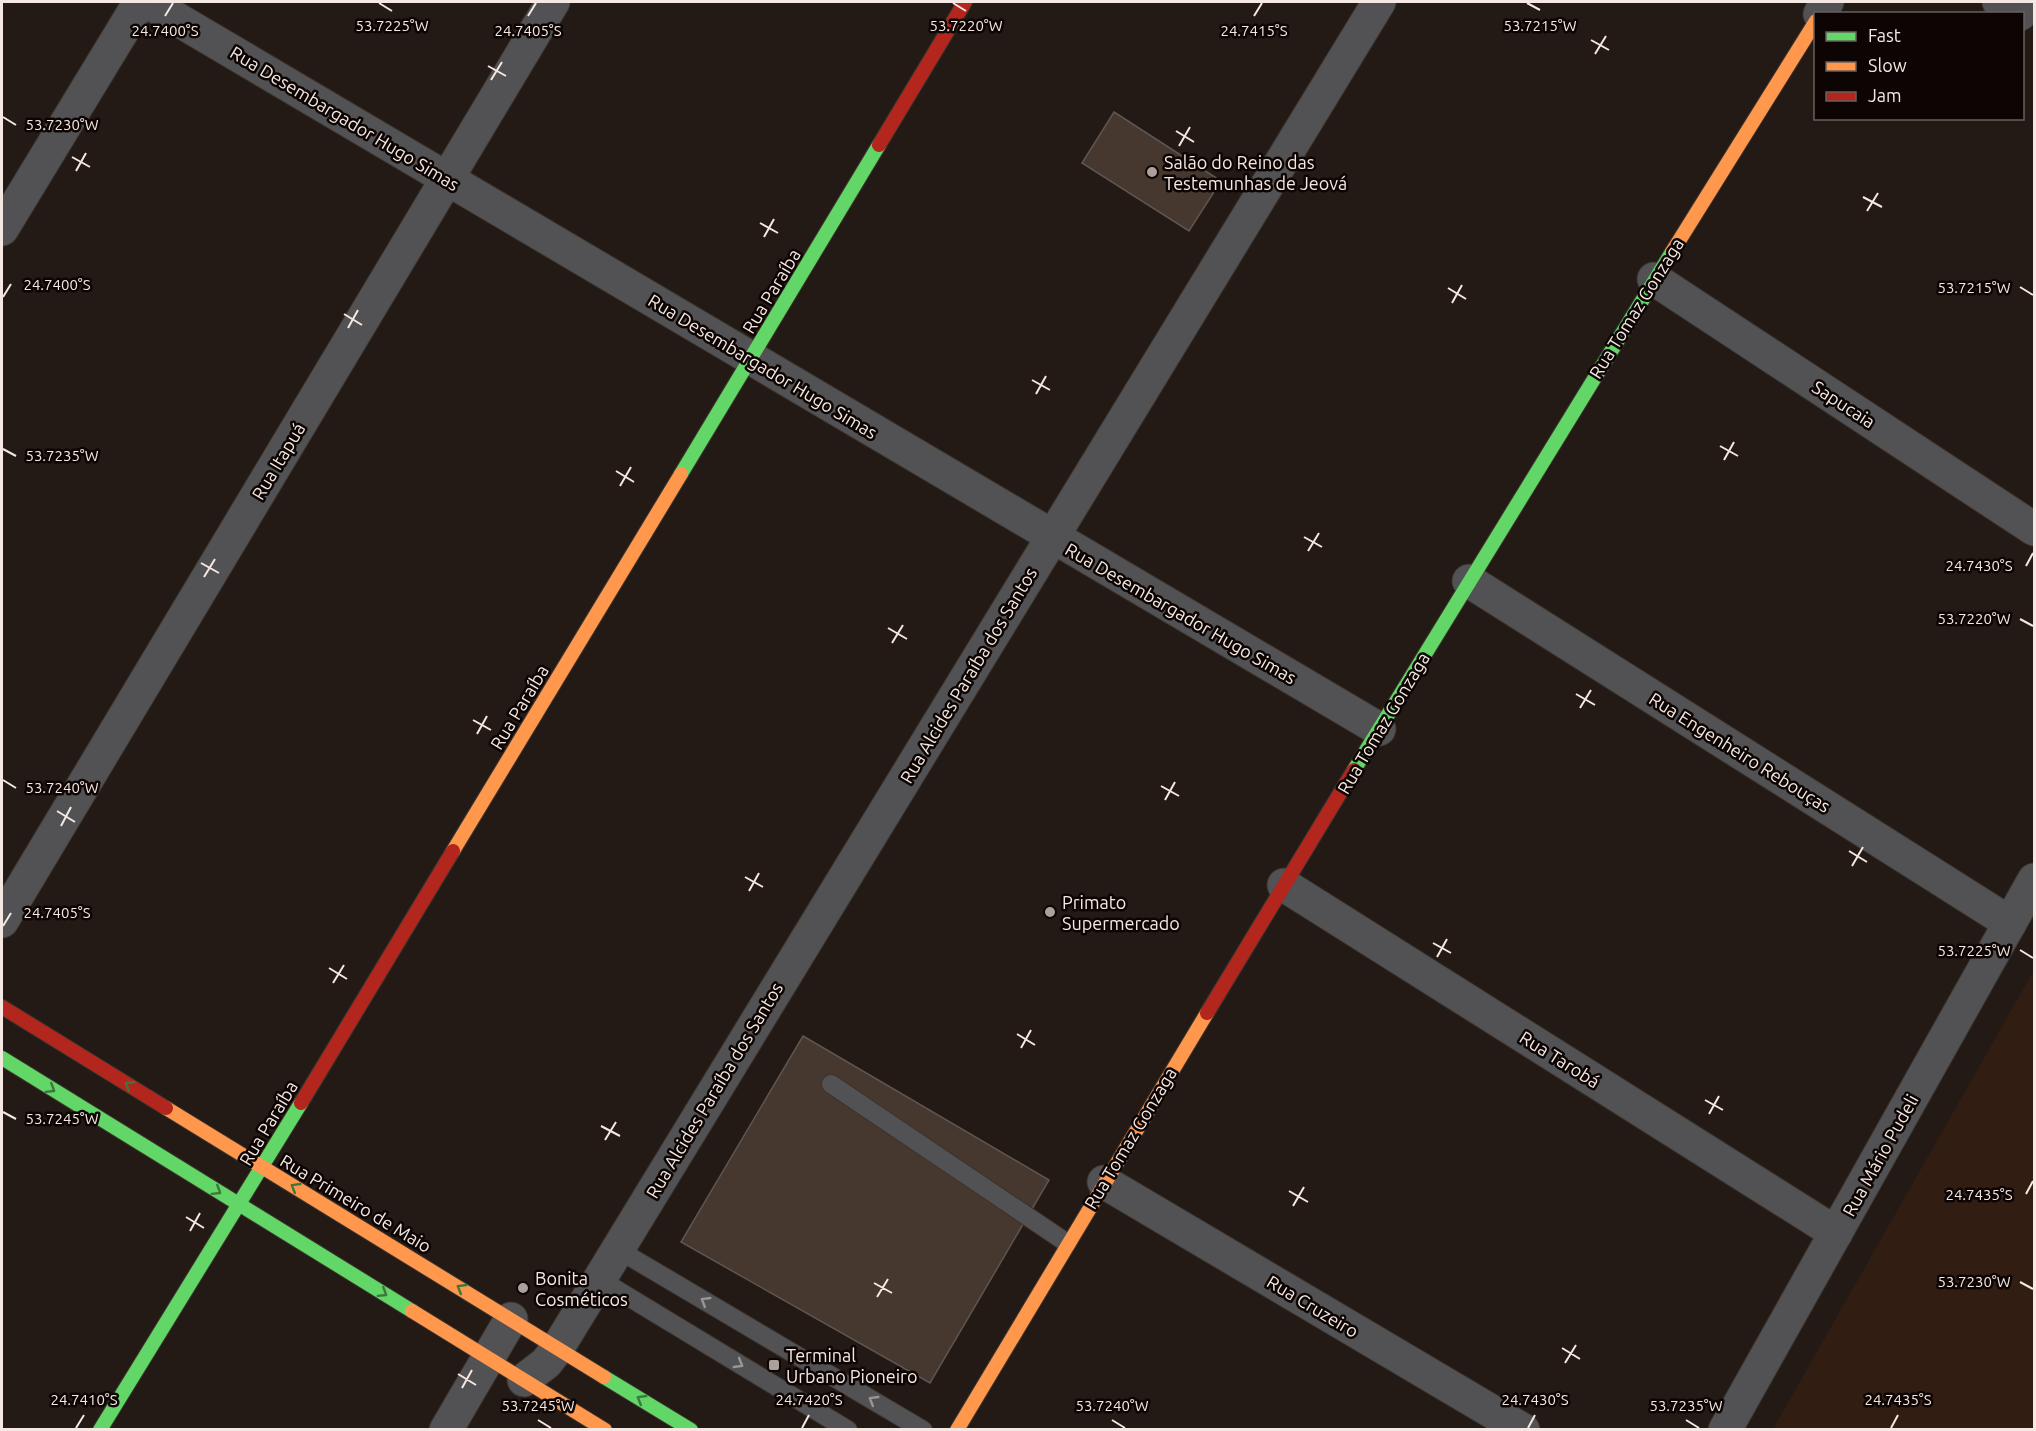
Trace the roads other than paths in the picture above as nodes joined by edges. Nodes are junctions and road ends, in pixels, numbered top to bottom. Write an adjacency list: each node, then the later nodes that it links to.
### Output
1 (140, 2): 10 (street)
2 (148, 2): 9 (street, Rua Desembargador Hugo Simas)
3 (553, 2): 9 (street, Rua Itapuá)
4 (965, 2): 12 (street, Rua Paraíba)
5 (1378, 2): 14 (street, Rua Alcides Paraíba dos Santos)
6 (1999, 2): 7 (street)
7 (2017, 12)
8 (1814, 23): 11 (street, Rua Tomaz Gonzaga)
9 (447, 179): 12 (street, Rua Desembargador Hugo Simas); 19 (street, Rua Itapuá)
10 (2, 229)
11 (1654, 279): 13 (street, Sapucaia); 15 (street, Rua Tomaz Gonzaga)
12 (751, 359): 14 (street, Rua Desembargador Hugo Simas); 24 (street, Rua Paraíba)
13 (2034, 529)
14 (1052, 537): 16 (street, Rua Desembargador Hugo Simas); 29 (street, Rua Alcides Paraíba dos Santos)
15 (1469, 581): 16 (street, Rua Tomaz Gonzaga); 20 (street, Rua Engenheiro Rebouças)
16 (1379, 729): 18 (street, Rua Tomaz Gonzaga)
17 (2034, 880): 20 (street, Rua Mário Pudeli)
18 (1284, 885): 25 (street, Rua Tomaz Gonzaga); 27 (street, Rua Tarobá)
19 (2, 921)
20 (2010, 923): 27 (street, Rua Mário Pudeli)
21 (2, 1007): 24 (street, Rua Primeiro de Maio, one-way to 21)
22 (2, 1058): 26 (street, one-way to 26)
23 (831, 1084): 28 (lane)
24 (262, 1167): 26 (street, Rua Paraíba); 31 (street, Rua Primeiro de Maio, one-way to 24)
25 (1104, 1182): 28 (street, Rua Tomaz Gonzaga); 42 (street, Rua Cruzeiro)
26 (240, 1204): 33 (street, one-way to 33); 35 (street, Rua Paraíba)
27 (1836, 1233): 43 (street, Rua Mário Pudeli)
28 (1067, 1243): 41 (street, Rua Tomaz Gonzaga)
29 (617, 1249): 30 (street, Rua Alcides Paraíba dos Santos); 40 (lane, one-way to 29)
30 (599, 1279): 32 (street, Rua Alcides Paraíba dos Santos); 39 (lane, one-way to 39)
31 (511, 1319): 32 (street, Rua Primeiro de Maio); 33 (street)
32 (557, 1349): 34 (street, Rua Alcides Paraíba dos Santos); 38 (street, Rua Primeiro de Maio, one-way to 32)
33 (488, 1358): 34 (street); 36 (street)
34 (524, 1380): 37 (street)
35 (100, 1430)
36 (446, 1430)
37 (605, 1430)
38 (691, 1430)
39 (848, 1430)
40 (923, 1430)
41 (957, 1430)
42 (1523, 1430)
43 (1725, 1430)

